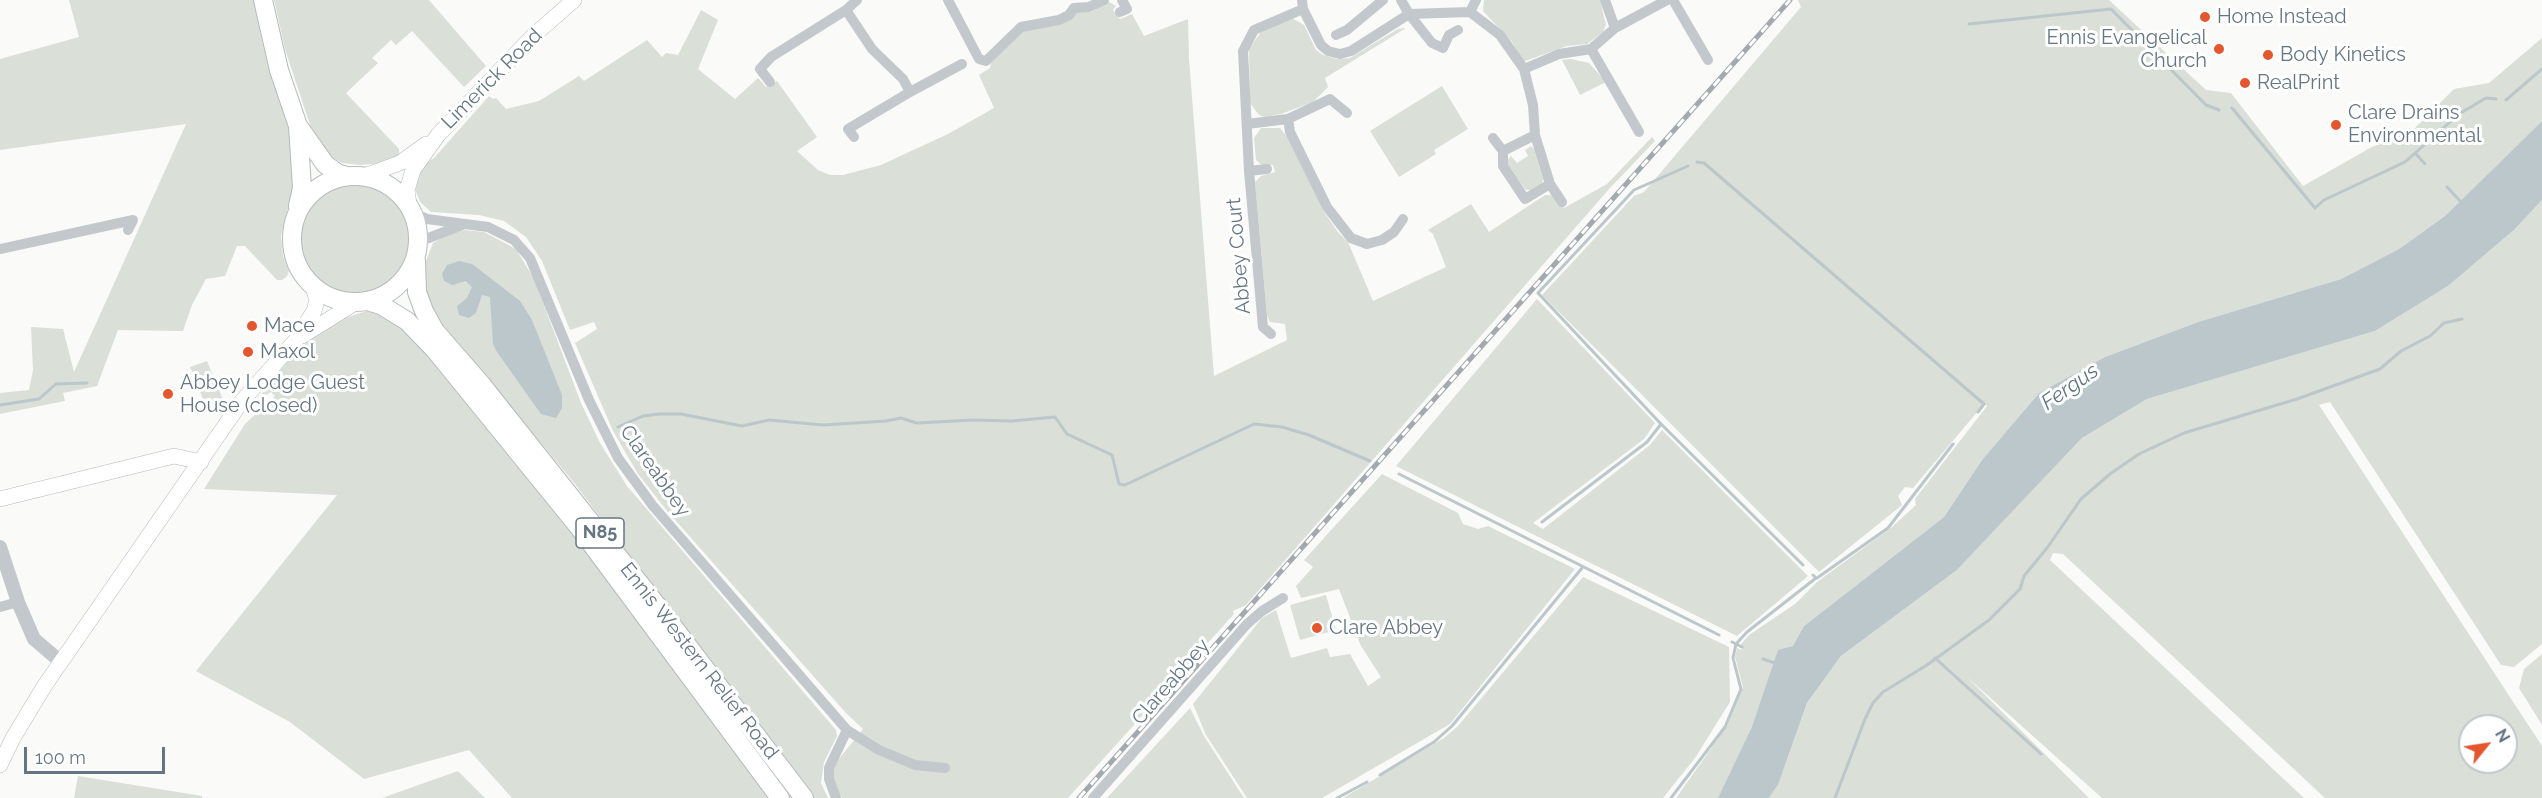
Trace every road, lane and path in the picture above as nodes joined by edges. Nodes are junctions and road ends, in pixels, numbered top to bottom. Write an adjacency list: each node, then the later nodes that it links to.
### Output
1 (262, 0): 31 (main road)
2 (574, 0): 33 (main road, Limerick Road)
3 (857, 0): 15 (street)
4 (948, 0): 13 (street)
5 (1104, 0): 13 (street)
6 (1122, 0): 16 (street)
7 (1383, 0): 21 (street)
8 (1401, 0): 18 (street)
9 (1476, 0): 17 (street)
10 (1605, 0): 19 (street)
11 (1667, 0): 19 (street)
12 (1673, 0): 23 (street)
13 (1073, 4)
14 (1303, 5): 18 (street, Abbey Court); 30 (street, Abbey Court)
15 (846, 10): 26 (street); 27 (street)
16 (1120, 12)
17 (1470, 12): 18 (street); 25 (street)
18 (1408, 14): 20 (street)
19 (1615, 28): 22 (street)
20 (1458, 30)
21 (1336, 35)
22 (1591, 49): 25 (street); 32 (street)
23 (1708, 60)
24 (962, 64): 27 (street)
25 (1524, 69): 34 (street)
26 (770, 82)
27 (910, 92): 35 (street)
28 (1347, 112): 29 (street)
29 (1287, 119): 30 (street); 45 (street)
30 (1247, 124): 39 (street, Abbey Court)
31 (298, 126): 40 (main road); 44 (main road)
32 (1639, 132)
33 (438, 135): 40 (main road); 43 (main road)
34 (1535, 135): 37 (street); 41 (street)
35 (854, 137)
36 (1493, 138): 37 (street)
37 (1503, 151): 41 (street)
38 (1267, 169): 39 (street, Abbey Court)
39 (1250, 171): 52 (street, Abbey Court)
40 (355, 176): 43 (main road); 44 (main road)
41 (1550, 183): 42 (street)
42 (1562, 202)
43 (412, 209): 46 (street, Clareabbey); 49 (main road, N85)
44 (295, 216): 50 (main road)
45 (1403, 219)
46 (468, 223): 49 (street); 61 (street, Clareabbey)
47 (128, 230): 48 (street)
48 (0, 249)
49 (417, 253): 51 (main road); 65 (main road, Ennis Western Relief Road / N85)
50 (312, 284): 51 (main road, N85); 53 (main road)
51 (361, 302): 53 (main road); 64 (main road, Ennis Western Relief Road / N85)
52 (1271, 334)
53 (296, 340): 54 (main road)
54 (201, 462): 55 (main road); 60 (main road)
55 (0, 499)
56 (0, 547): 58 (street)
57 (1283, 598): 67 (street, Clareabbey)
58 (18, 602): 59 (street); 60 (street)
59 (0, 607)
60 (61, 662): 62 (main road)
61 (848, 730): 63 (street, Clareabbey); 66 (street)
62 (0, 765)
63 (945, 768)
64 (780, 798)
65 (804, 798)
66 (836, 798)
67 (1093, 798)

